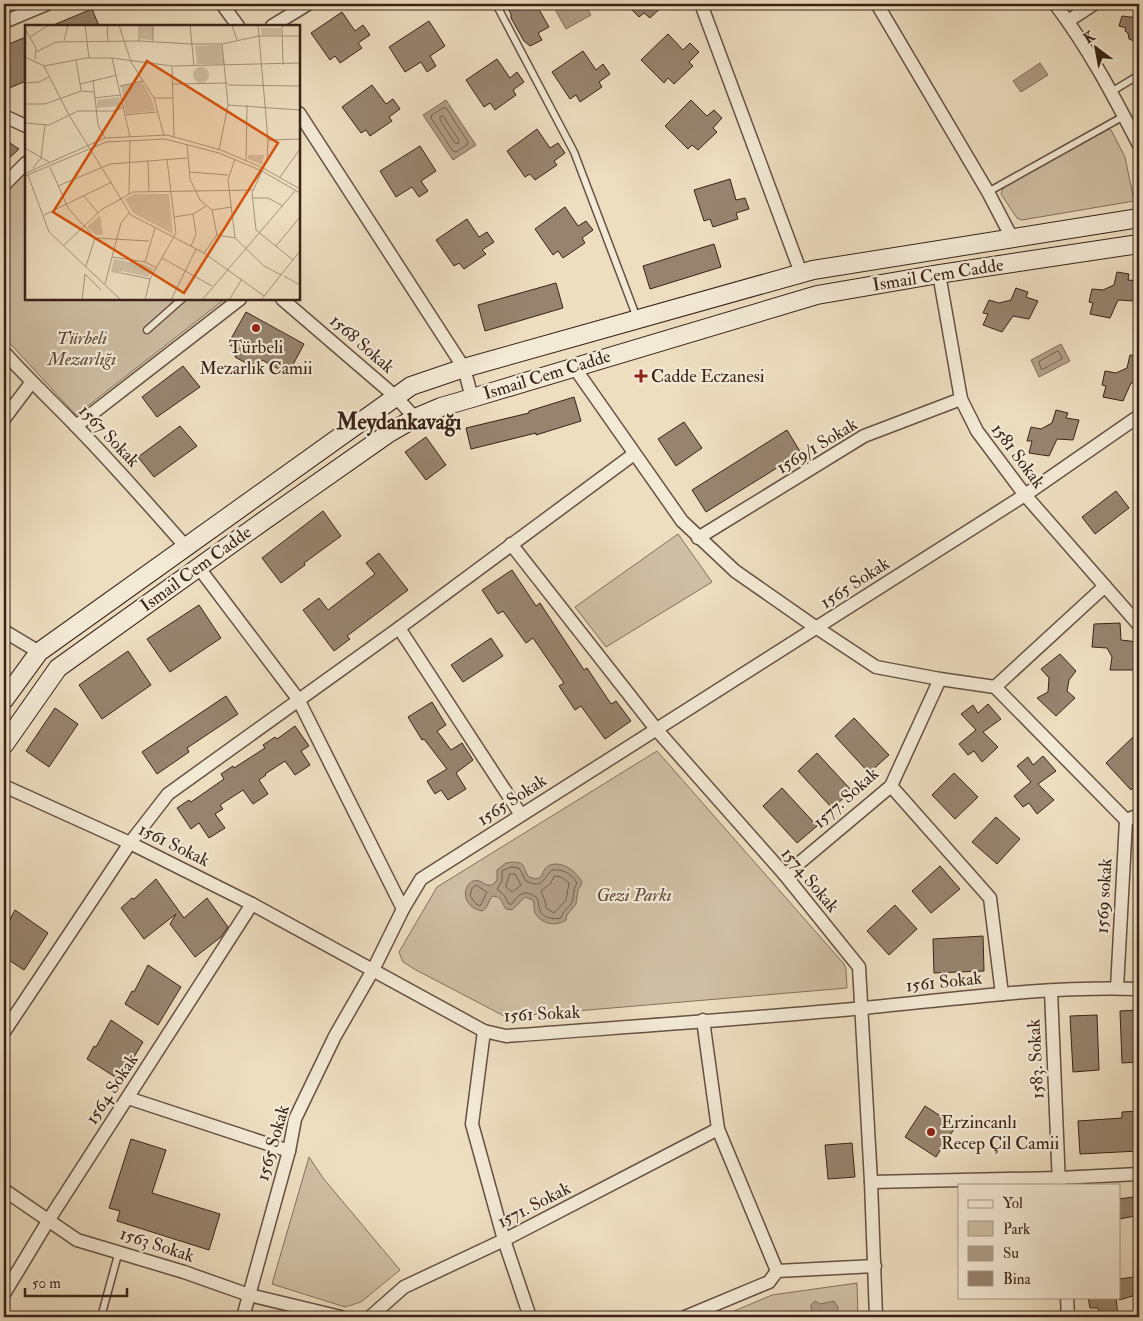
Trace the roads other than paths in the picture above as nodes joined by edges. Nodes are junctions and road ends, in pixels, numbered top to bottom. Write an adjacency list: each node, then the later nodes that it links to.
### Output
1 (47, 4): 10 (street)
2 (222, 4): 11 (street)
3 (308, 4): 12 (street)
4 (496, 4): 32 (lane)
5 (701, 4): 27 (street)
6 (877, 4): 23 (street)
7 (1055, 4): 9 (street)
8 (1094, 4): 9 (street)
9 (1068, 21): 14 (street)
10 (4, 22)
11 (237, 25)
12 (274, 25)
13 (1139, 74): 14 (lane)
14 (1111, 92): 17 (street)
15 (4, 116): 18 (street)
16 (300, 116): 19 (street)
17 (1124, 116): 20 (street); 23 (lane)
18 (25, 126)
19 (304, 130): 36 (street)
20 (1139, 145)
21 (25, 163): 22 (street)
22 (4, 185)
23 (988, 192): 25 (street)
24 (1139, 218): 25 (main road, Ismail Cem Cadde)
25 (1012, 238): 27 (main road, Ismail Cem Cadde)
26 (1139, 244): 28 (main road, Ismail Cem Cadde)
27 (801, 273): 32 (main road, Ismail Cem Cadde)
28 (939, 274): 35 (main road, Ismail Cem Cadde); 40 (street, 1581 Sokak)
29 (181, 300): 33 (lane)
30 (239, 300): 44 (street)
31 (283, 300): 38 (street, 1568 Sokak)
32 (637, 320): 36 (main road, Ismail Cem Cadde)
33 (147, 330)
34 (4, 352): 37 (street, 1567 Sokak)
35 (574, 367): 39 (main road, Ismail Cem Cadde); 45 (street)
36 (464, 368): 38 (main road, Ismail Cem Cadde); 39 (street)
37 (32, 383): 43 (street); 44 (street, 1567 Sokak)
38 (396, 397): 42 (street, 1568 Sokak); 49 (main road, Ismail Cem Cadde)
39 (472, 398): 42 (main road, Ismail Cem Cadde)
40 (960, 398): 46 (street, 1581 Sokak); 47 (street, 1569/1 Sokak)
41 (1139, 416): 46 (street, 1565 Sokak)
42 (415, 418): 50 (main road, Ismail Cem Cadde)
43 (4, 419)
44 (76, 426): 49 (street, 1567 Sokak)
45 (634, 454): 47 (street); 48 (street)
46 (1024, 495): 51 (street, 1581 Sokak); 54 (street, 1565 Sokak)
47 (698, 538): 54 (street)
48 (511, 544): 53 (street); 61 (street, 1574 Sokak)
49 (186, 547): 56 (main road, Ismail Cem Cadde)
50 (199, 568): 59 (street); 62 (main road, Ismail Cem Cadde)
51 (1105, 586): 52 (street, 1581 Sokak); 58 (street)
52 (1139, 625)
53 (399, 628): 59 (street); 65 (street)
54 (817, 628): 57 (street); 61 (street, 1565 Sokak)
55 (4, 631): 56 (street)
56 (39, 652): 60 (main road, Ismail Cem Cadde)
57 (940, 679): 58 (street); 64 (street, 1577. Sokak)
58 (995, 687): 67 (street)
59 (298, 699): 68 (street); 71 (street)
60 (4, 700)
61 (656, 729): 65 (street, 1565 Sokak); 69 (street, 1574 Sokak)
62 (4, 745)
63 (4, 786): 68 (street, 1561 Sokak)
64 (891, 786): 69 (street, 1577. Sokak); 76 (street)
65 (521, 815): 71 (street, 1565 Sokak)
66 (1139, 815): 67 (street)
67 (1126, 820): 73 (street, 1569 sokak)
68 (130, 843): 70 (street, 1561 Sokak); 80 (street)
69 (785, 875): 77 (street, 1574 Sokak)
70 (252, 904): 72 (street, 1561 Sokak); 81 (street, 1564 Sokak)
71 (403, 909): 72 (street, 1565 Sokak)
72 (373, 970): 79 (street, 1561 Sokak); 83 (street, 1565 Sokak)
73 (1117, 988): 74 (street, 1561 Sokak); 75 (street, 1561 Sokak)
74 (1139, 989)
75 (1051, 991): 76 (street, 1561 Sokak); 85 (street, 1583. Sokak)
76 (1002, 994): 77 (street, 1561 Sokak)
77 (862, 1008): 78 (street, 1561 Sokak); 86 (street, 1574 Sokak)
78 (703, 1020): 79 (street, 1561 Sokak); 82 (street)
79 (484, 1031): 89 (street)
80 (4, 1032)
81 (128, 1098): 83 (street); 88 (street, 1564 Sokak)
82 (718, 1129): 89 (street, 1571. Sokak); 92 (street)
83 (289, 1151): 94 (street, 1565 Sokak)
84 (1139, 1174): 85 (street)
85 (1059, 1181): 86 (street)
86 (871, 1182): 91 (street, 1574 Sokak)
87 (4, 1190): 88 (street, 1563 Sokak)
88 (48, 1220): 90 (street, 1563 Sokak); 93 (street, 1564 Sokak)
89 (504, 1240): 99 (street, 1571. Sokak); 100 (street)
90 (119, 1251): 94 (street, 1563 Sokak); 96 (lane)
91 (875, 1266): 92 (street); 102 (street, 1574 Sokak)
92 (777, 1271): 101 (street)
93 (4, 1294)
94 (249, 1295): 97 (street, 1565 Sokak); 98 (street, 1563 Sokak)
95 (1067, 1298): 103 (street)
96 (101, 1317)
97 (243, 1317)
98 (340, 1317)
99 (370, 1317)
100 (530, 1317)
101 (685, 1317)
102 (876, 1317)
103 (1068, 1317)

